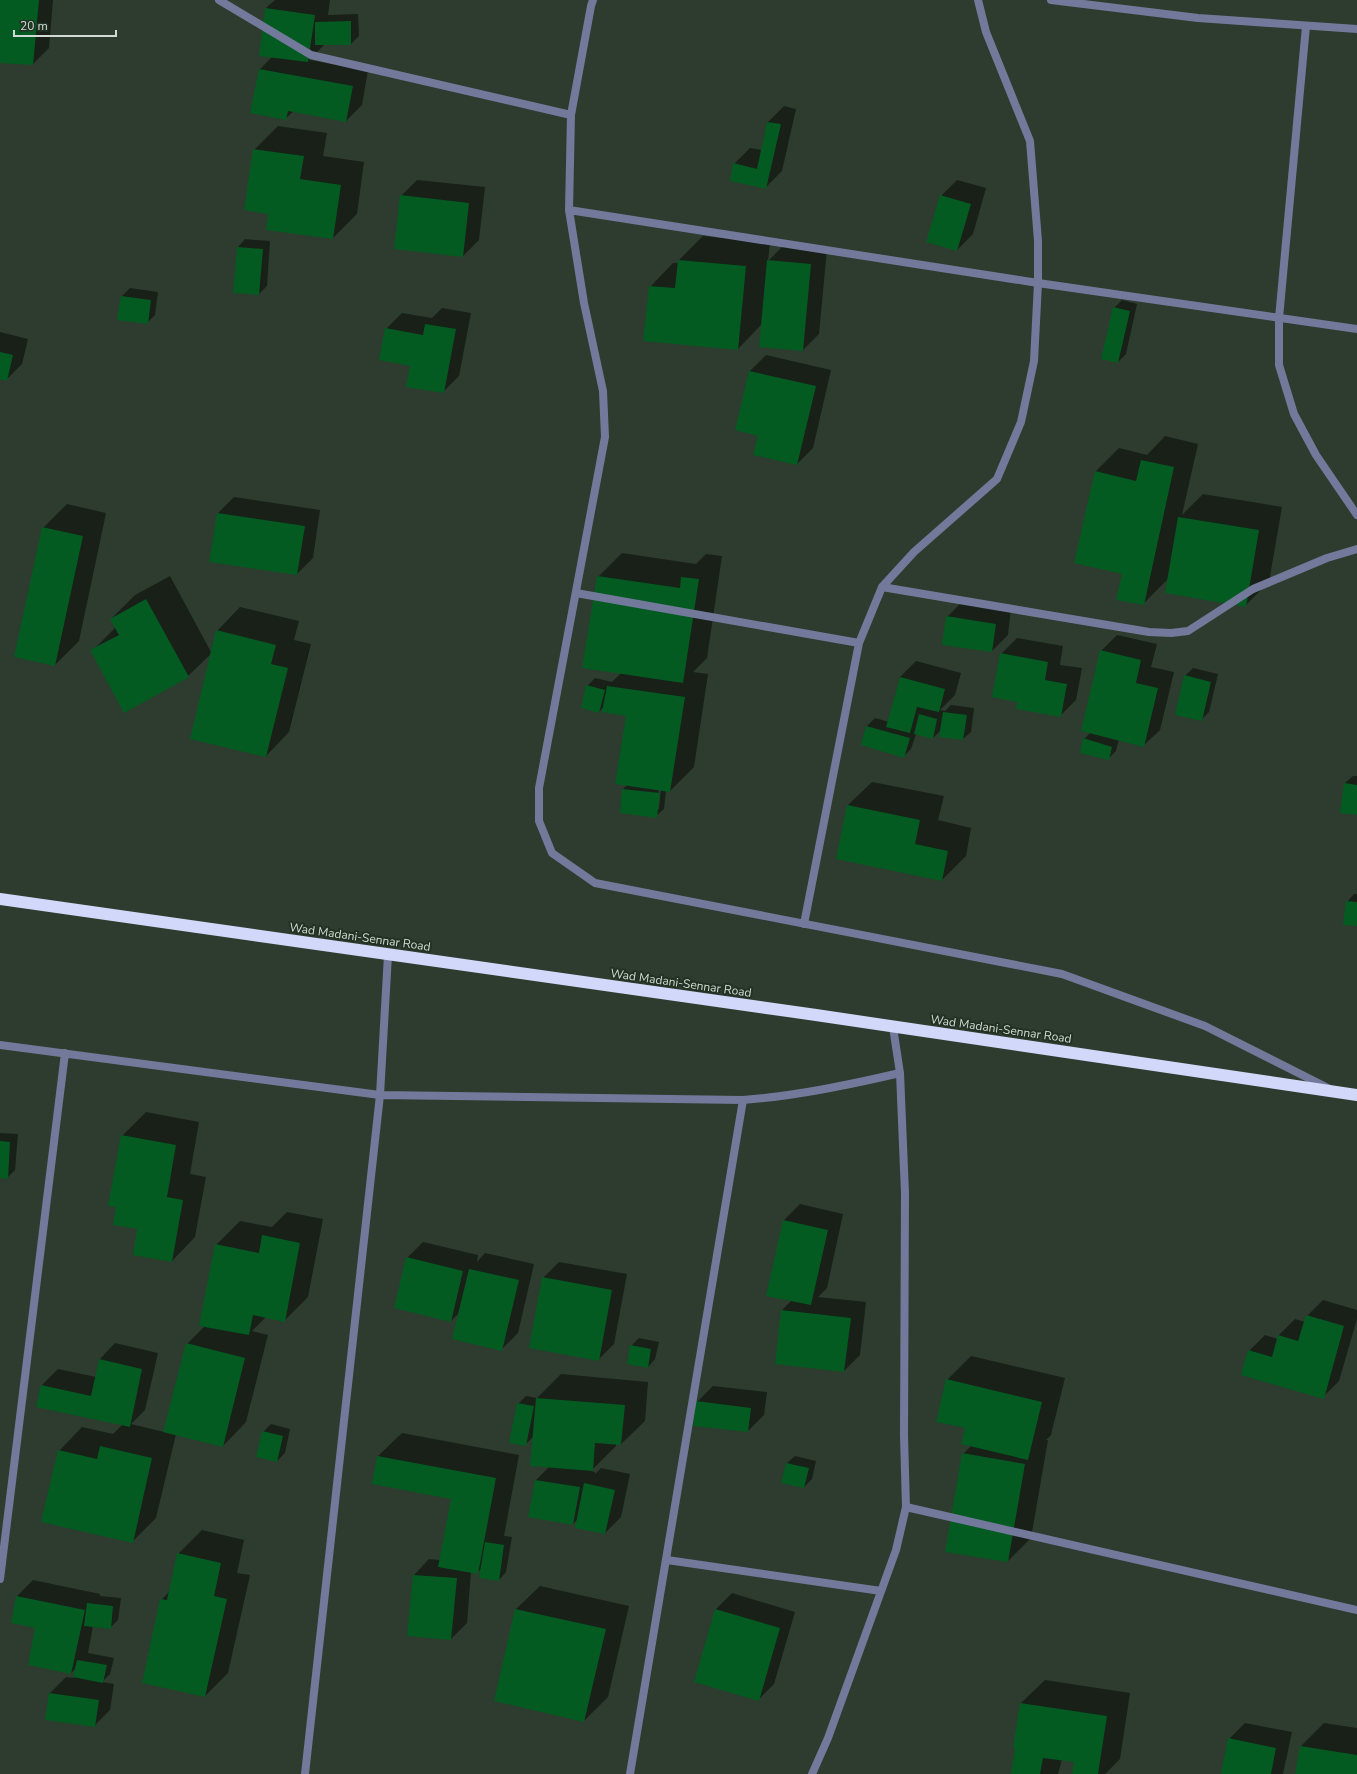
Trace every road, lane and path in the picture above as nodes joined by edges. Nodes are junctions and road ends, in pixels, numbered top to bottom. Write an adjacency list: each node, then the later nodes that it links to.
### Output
1 (219, 0): 7 (street)
2 (593, 0): 7 (street)
3 (978, 0): 9 (street)
4 (1051, 0): 5 (street)
5 (1306, 26): 6 (street); 10 (street)
6 (1357, 29)
7 (571, 115): 8 (street)
8 (569, 210): 9 (street); 15 (street)
9 (1038, 283): 10 (street); 14 (street)
10 (1279, 318): 11 (street); 12 (street)
11 (1357, 329)
12 (1357, 515)
13 (1357, 549): 14 (street)
14 (882, 587): 16 (street)
15 (576, 593): 16 (street); 18 (street)
16 (859, 643): 18 (street)
17 (0, 900): 19 (highway, Wad Madani-Sennar Road)
18 (804, 924): 24 (street)
19 (388, 955): 20 (highway, Wad Madani-Sennar Road); 25 (street)
20 (893, 1027): 23 (street); 24 (highway, Wad Madani-Sennar Road)
21 (0, 1045): 22 (street)
22 (65, 1053): 25 (street); 30 (street)
23 (900, 1073): 27 (street); 28 (street)
24 (1338, 1093): 26 (highway, Wad Madani-Sennar Road)
25 (380, 1095): 27 (street); 33 (street)
26 (1357, 1095)
27 (743, 1100): 29 (street)
28 (906, 1507): 31 (street); 32 (street)
29 (667, 1560): 31 (street); 34 (street)
30 (0, 1579)
31 (881, 1590): 35 (street)
32 (1357, 1610)
33 (306, 1774)
34 (630, 1774)
35 (812, 1774)

